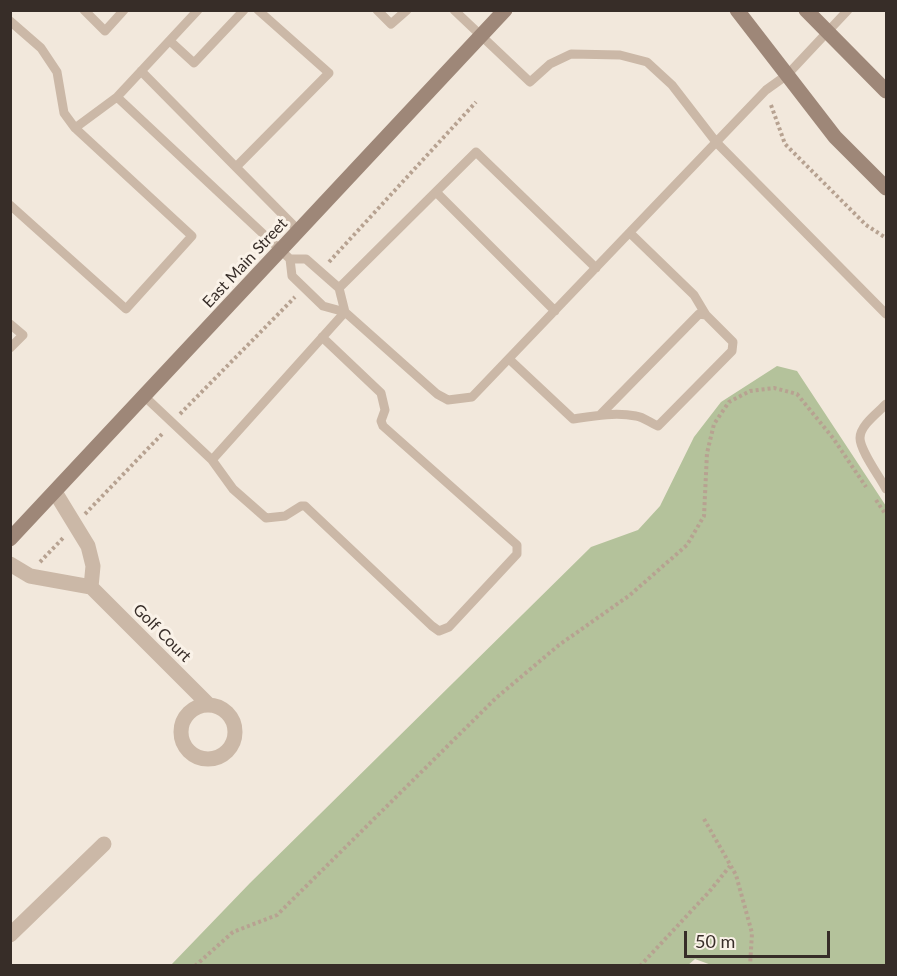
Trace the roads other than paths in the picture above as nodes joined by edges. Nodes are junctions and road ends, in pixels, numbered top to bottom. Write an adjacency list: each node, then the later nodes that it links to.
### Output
1 (84, 10): 2 (lane)
2 (124, 10)
3 (198, 10): 16 (lane)
4 (244, 10): 16 (lane)
5 (258, 10): 23 (lane)
6 (377, 10): 7 (lane)
7 (407, 10)
8 (454, 10): 15 (lane)
9 (506, 10): 15 (main road, East Main Street)
10 (737, 10): 18 (main road)
11 (806, 10): 14 (main road)
12 (848, 10): 14 (lane)
13 (10, 21): 21 (lane)
14 (828, 31): 18 (lane); 19 (main road)
15 (481, 36): 22 (lane); 27 (main road, East Main Street)
16 (170, 41): 17 (lane)
17 (141, 71): 20 (lane); 23 (lane)
18 (787, 75): 22 (lane); 24 (main road)
19 (886, 91)
20 (117, 97): 21 (lane); 29 (lane)
21 (75, 128): 26 (lane)
22 (716, 142): 28 (lane); 34 (lane)
23 (236, 168): 27 (lane)
24 (886, 189)
25 (436, 192): 30 (lane); 31 (lane); 32 (lane)
26 (10, 205)
27 (299, 231): 29 (main road, East Main Street)
28 (630, 232): 30 (lane); 35 (lane)
29 (286, 255): 31 (lane); 33 (lane); 40 (main road, East Main Street)
30 (596, 268): 32 (lane)
31 (339, 288): 33 (lane)
32 (555, 311): 39 (lane)
33 (345, 312): 37 (lane); 39 (lane)
34 (886, 314)
35 (706, 315): 42 (lane); 42 (lane)
36 (10, 324): 38 (lane)
37 (322, 337): 43 (lane); 43 (lane)
38 (10, 348)
39 (509, 359): 42 (lane)
40 (144, 396): 43 (lane); 45 (main road, East Main Street)
41 (886, 404): 44 (lane)
42 (600, 415)
43 (212, 460)
44 (886, 489)
45 (55, 492): 46 (main road, East Main Street); 48 (street)
46 (10, 539)
47 (10, 564): 48 (street)
48 (91, 587): 49 (street, Golf Court)
49 (208, 704)
50 (104, 844): 51 (street)
51 (10, 935)

